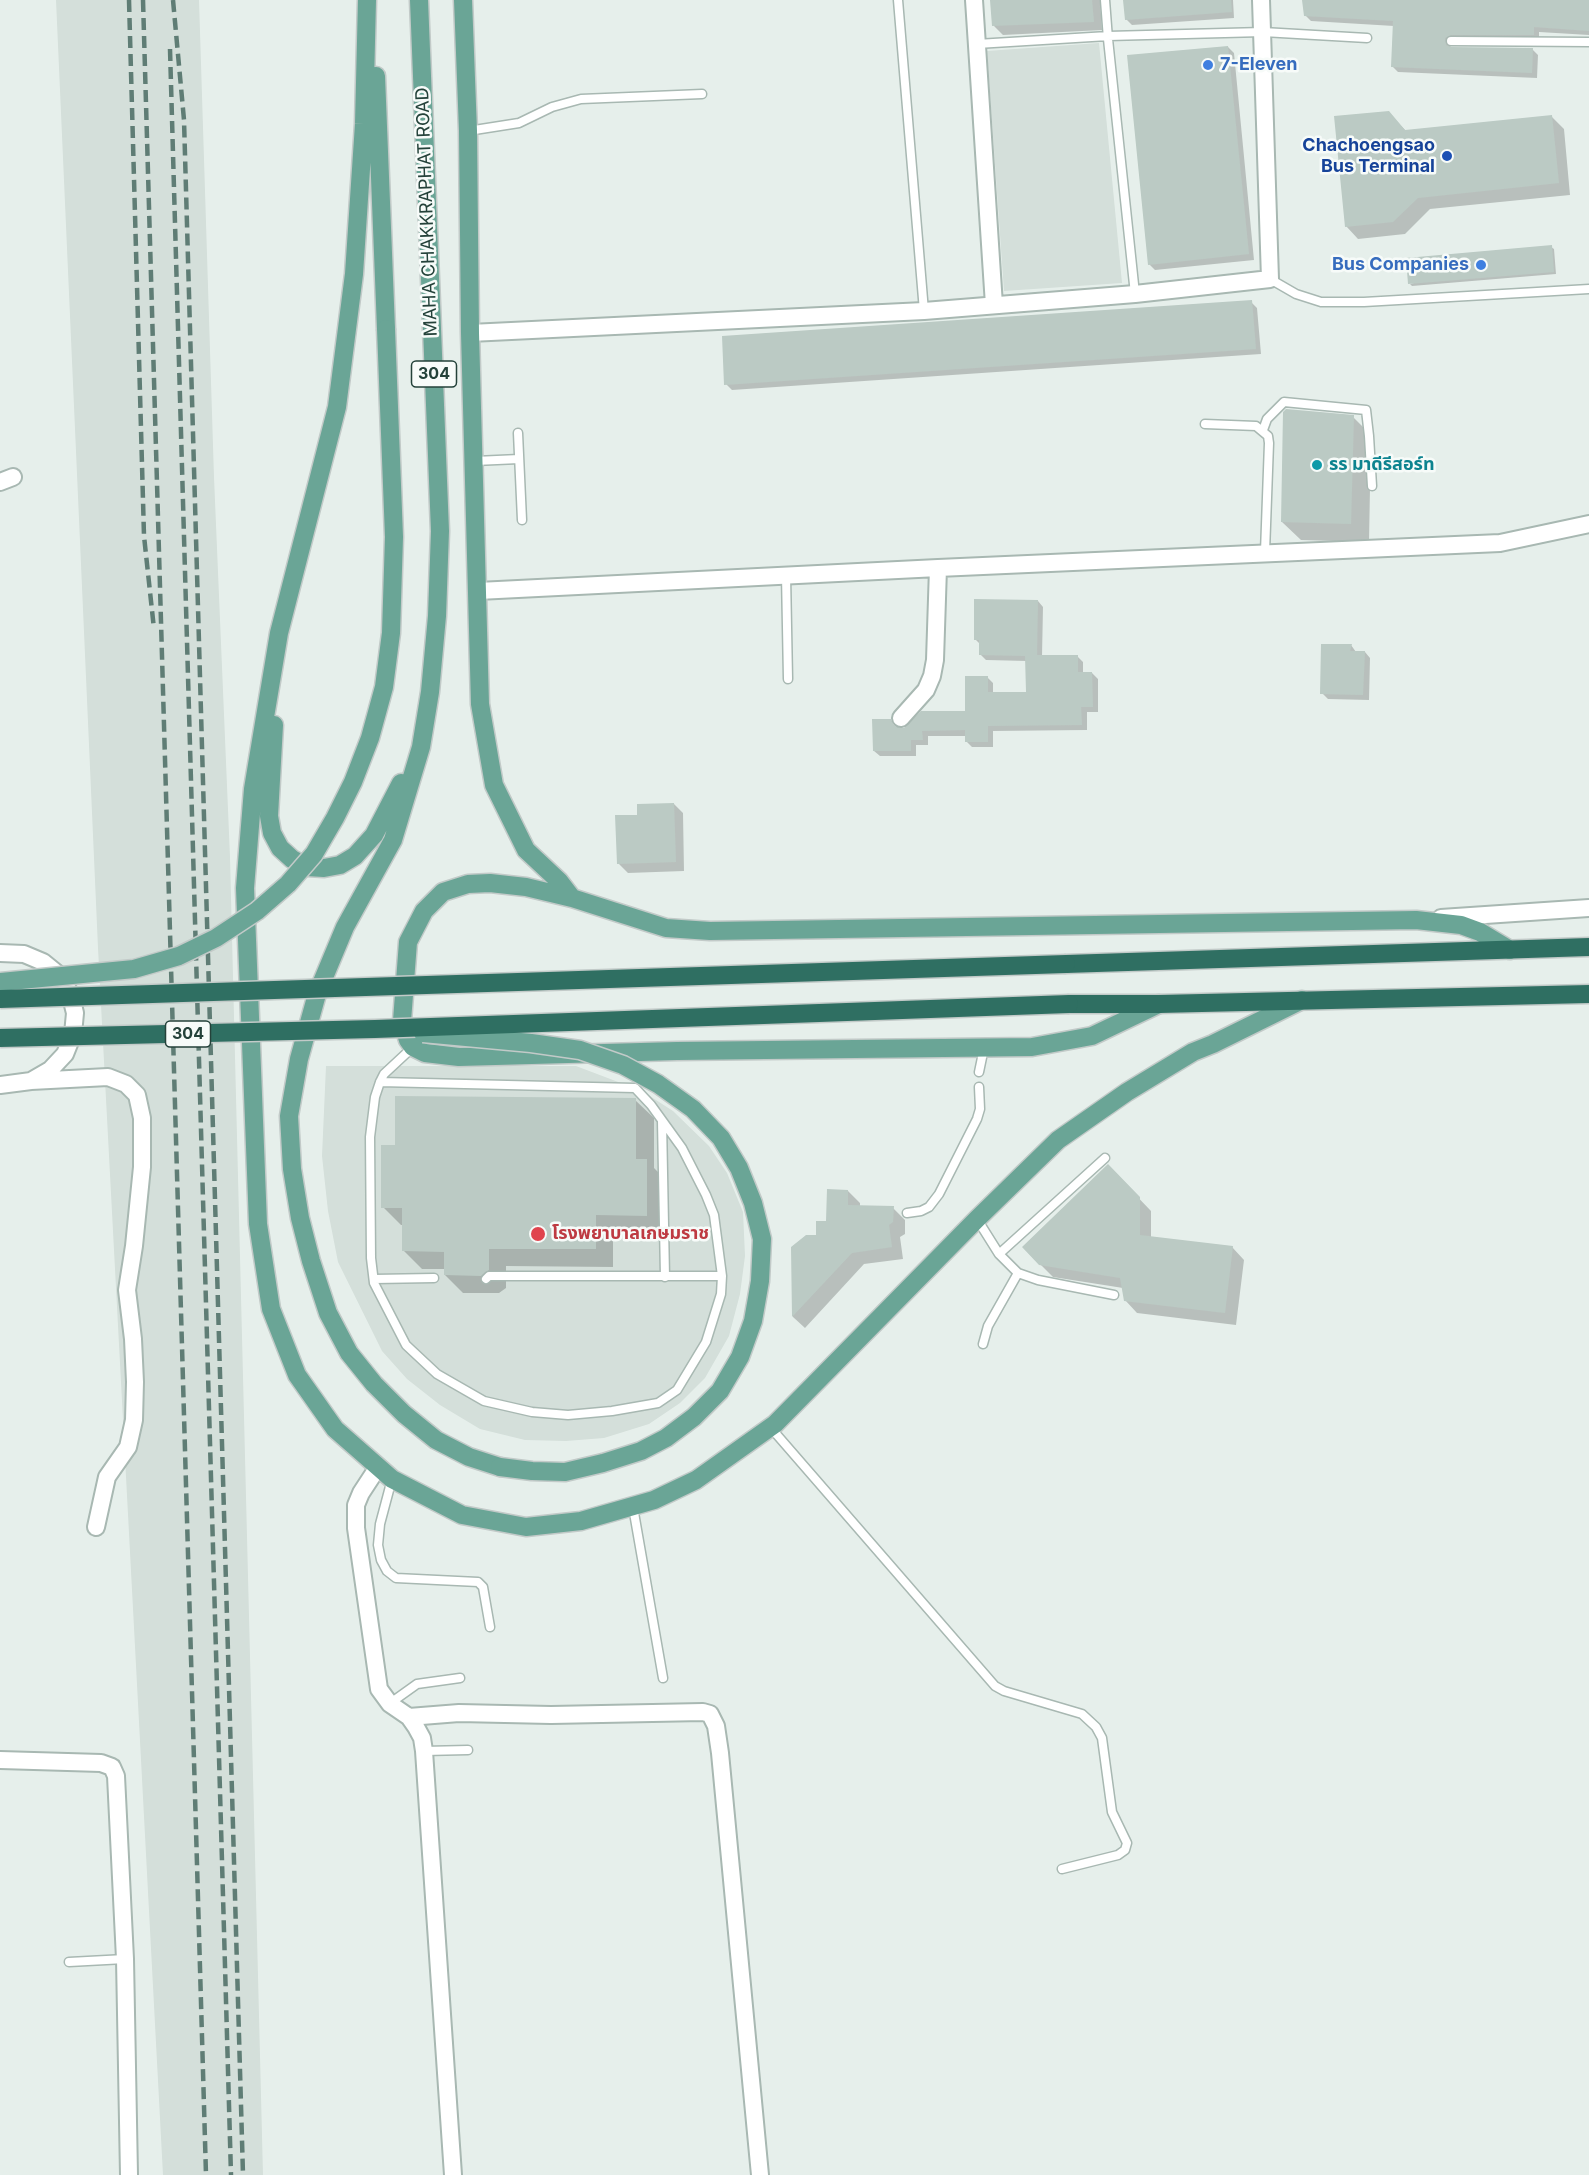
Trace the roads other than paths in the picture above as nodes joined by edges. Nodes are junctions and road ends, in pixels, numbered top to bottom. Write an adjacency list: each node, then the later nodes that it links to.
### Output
1 (367, 0): 35 (main road)
2 (373, 0): 45 (main road, bridge)
3 (419, 0): 38 (main road, MAHA CHAKKRAPHAT ROAD / 304)
4 (463, 0): 16 (main road)
5 (898, 0): 21 (lane)
6 (974, 0): 14 (street)
7 (1105, 0): 10 (lane)
8 (1261, 0): 9 (street)
9 (1263, 32): 10 (lane); 11 (lane); 17 (street)
10 (1108, 36): 14 (lane); 19 (lane)
11 (1367, 38)
12 (1451, 41): 13 (lane)
13 (1589, 42)
14 (977, 44): 20 (street)
15 (702, 94): 16 (lane)
16 (468, 131): 22 (main road)
17 (1270, 279): 18 (lane); 19 (street)
18 (1589, 289)
19 (1135, 294): 20 (street)
20 (994, 305): 21 (street)
21 (924, 311): 22 (street)
22 (470, 333): 27 (main road)
23 (1205, 424): 24 (lane)
24 (1263, 430): 28 (lane); 31 (lane)
25 (518, 433): 26 (lane)
26 (519, 459): 27 (lane); 29 (lane)
27 (475, 461): 34 (main road)
28 (1372, 486)
29 (522, 520)
30 (1589, 524): 31 (street)
31 (1265, 552): 32 (street)
32 (938, 568): 33 (street); 37 (street)
33 (786, 575): 34 (street); 36 (lane)
34 (478, 591): 39 (main road)
35 (279, 633): 38 (main road); 73 (main road)
36 (788, 679)
37 (901, 718)
38 (421, 747): 50 (main road, bridge)
39 (572, 898): 41 (main road); 52 (main road)
40 (1589, 908): 41 (street)
41 (1416, 920): 43 (main road)
42 (1589, 947): 43 (highway)
43 (1510, 950): 47 (highway, bridge)
44 (0, 953): 55 (street)
45 (0, 982)
46 (1589, 994): 48 (highway)
47 (0, 999)
48 (1302, 1000): 49 (highway); 62 (main road)
49 (1159, 1004): 50 (highway, bridge); 53 (main road)
50 (375, 1029): 51 (highway, 304, bridge)
51 (0, 1038)
52 (413, 1047): 53 (main road); 56 (lane)
53 (984, 1048): 54 (lane)
54 (979, 1072)
55 (31, 1080): 57 (street); 76 (street)
56 (380, 1082): 59 (lane); 68 (lane)
57 (0, 1085)
58 (979, 1087): 61 (lane)
59 (662, 1120): 65 (lane); 66 (lane)
60 (1106, 1158): 63 (lane)
61 (907, 1213)
62 (976, 1219): 63 (lane); 72 (main road)
63 (999, 1254): 64 (lane)
64 (1018, 1273): 70 (lane); 71 (lane)
65 (722, 1276): 66 (lane); 68 (lane)
66 (665, 1277): 69 (lane)
67 (434, 1278): 68 (lane)
68 (374, 1279)
69 (486, 1279)
70 (1114, 1294)
71 (983, 1344)
72 (771, 1428): 75 (main road); 85 (lane)
73 (378, 1467): 74 (main road); 80 (street)
74 (392, 1479): 75 (main road); 77 (lane)
75 (633, 1507): 79 (lane)
76 (96, 1527)
77 (490, 1627)
78 (460, 1678): 80 (lane)
79 (663, 1678)
80 (389, 1704): 81 (street)
81 (409, 1718): 83 (street); 90 (street)
82 (468, 1750): 83 (lane)
83 (424, 1751): 89 (street)
84 (0, 1760): 86 (street)
85 (1062, 1869)
86 (125, 1959): 87 (lane); 88 (street)
87 (69, 1962)
88 (129, 2175)
89 (453, 2175)
90 (760, 2175)

